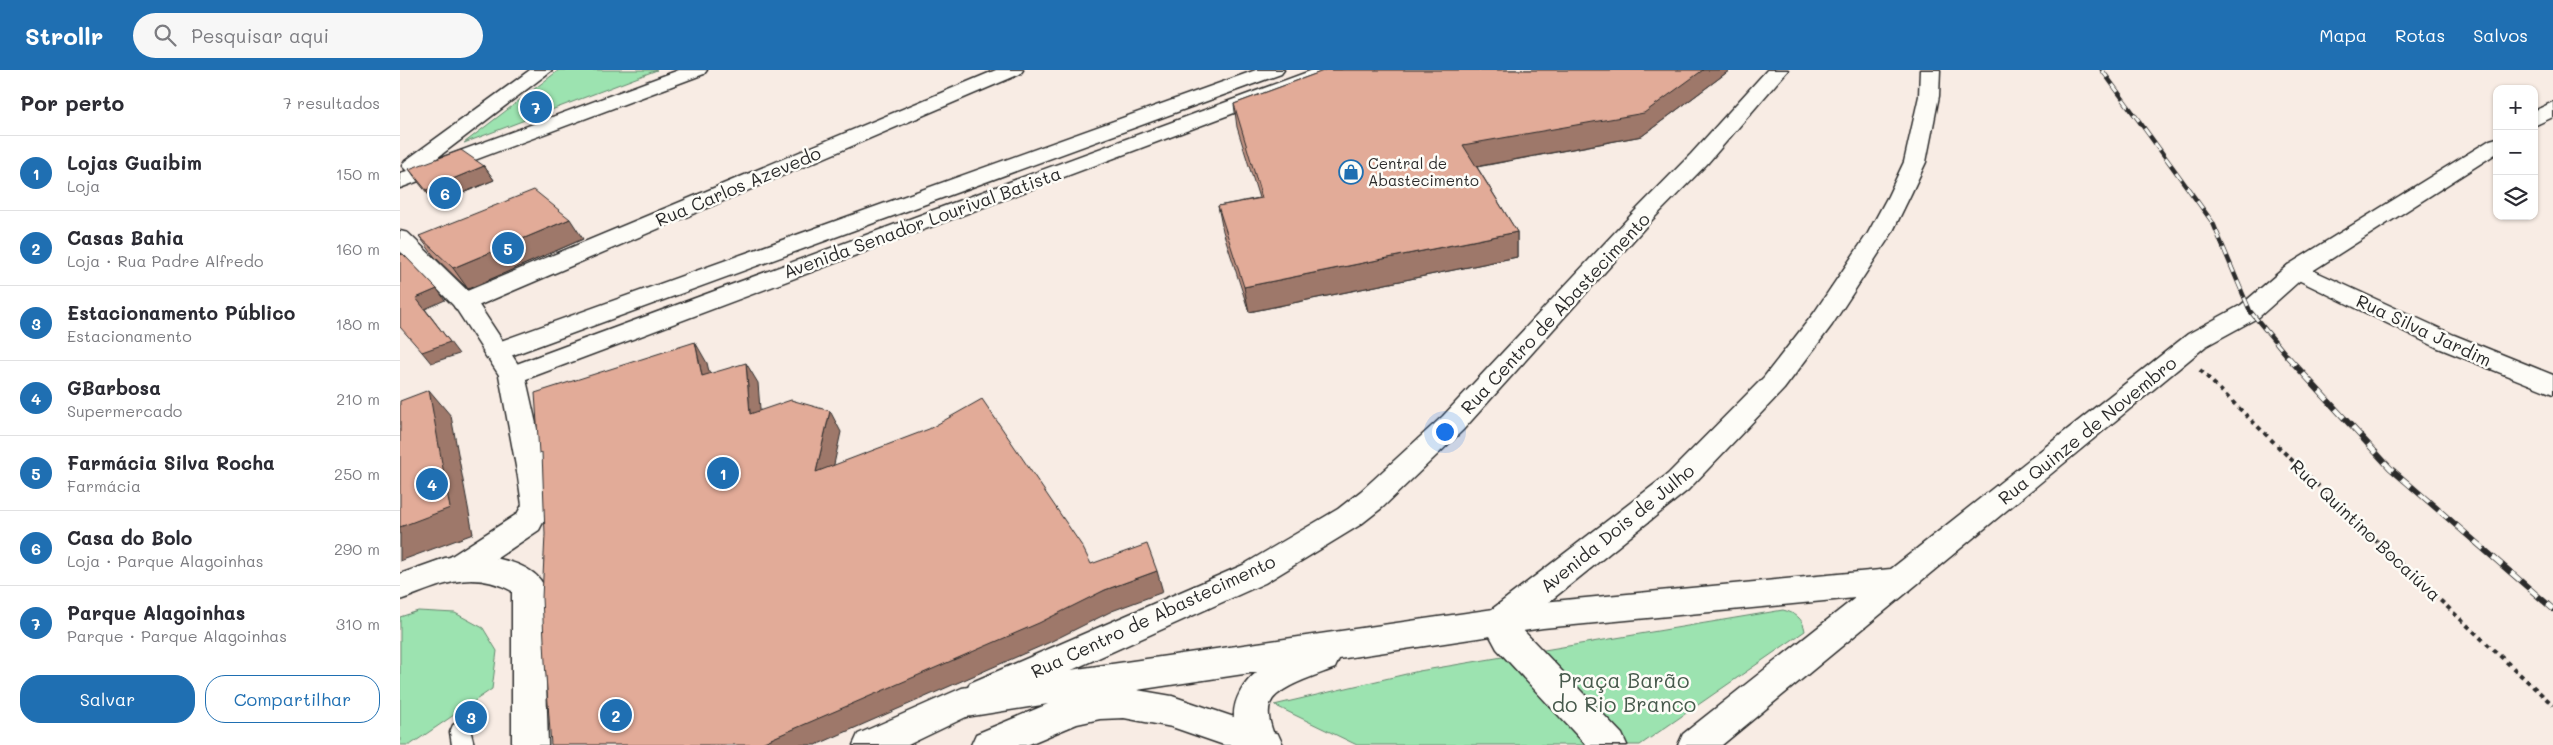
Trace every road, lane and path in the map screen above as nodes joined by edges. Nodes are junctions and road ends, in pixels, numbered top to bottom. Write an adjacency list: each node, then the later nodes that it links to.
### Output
1 (542, 70): 11 (street)
2 (696, 70): 12 (street)
3 (1013, 70): 15 (street, Rua Carlos Azevedo)
4 (1274, 70): 16 (street, Avenida Senador Lourival Batista)
5 (1331, 70): 18 (street, Avenida Senador Lourival Batista)
6 (1778, 70): 26 (street, Rua Centro de Abastecimento)
7 (1930, 70): 23 (street, Avenida Dois de Julho)
8 (2553, 108): 9 (street)
9 (2538, 117)
10 (2493, 147): 14 (street, Rua Quinze de Novembro)
11 (400, 176)
12 (400, 181)
13 (400, 238): 15 (street)
14 (2297, 270): 17 (street, Rua Quinze de Novembro); 19 (street, Rua Silva Jardim)
15 (464, 302): 16 (street)
16 (496, 352): 18 (street)
17 (2182, 353): 21 (street, Rua Quinze de Novembro); 27 (path, Rua Quintino Bocaiúva)
18 (512, 375): 20 (street)
19 (2553, 385)
20 (461, 566): 22 (street); 29 (street)
21 (1899, 581): 23 (street); 33 (street, Rua Quinze de Novembro)
22 (400, 587)
23 (1499, 623): 24 (street); 32 (street)
24 (1356, 643): 25 (street); 28 (street)
25 (1078, 696): 26 (street); 28 (street); 31 (street)
26 (962, 703): 30 (street)
27 (2553, 705)
28 (1262, 744)
29 (530, 745)
30 (871, 745)
31 (989, 745)
32 (1609, 745)
33 (1696, 745)

